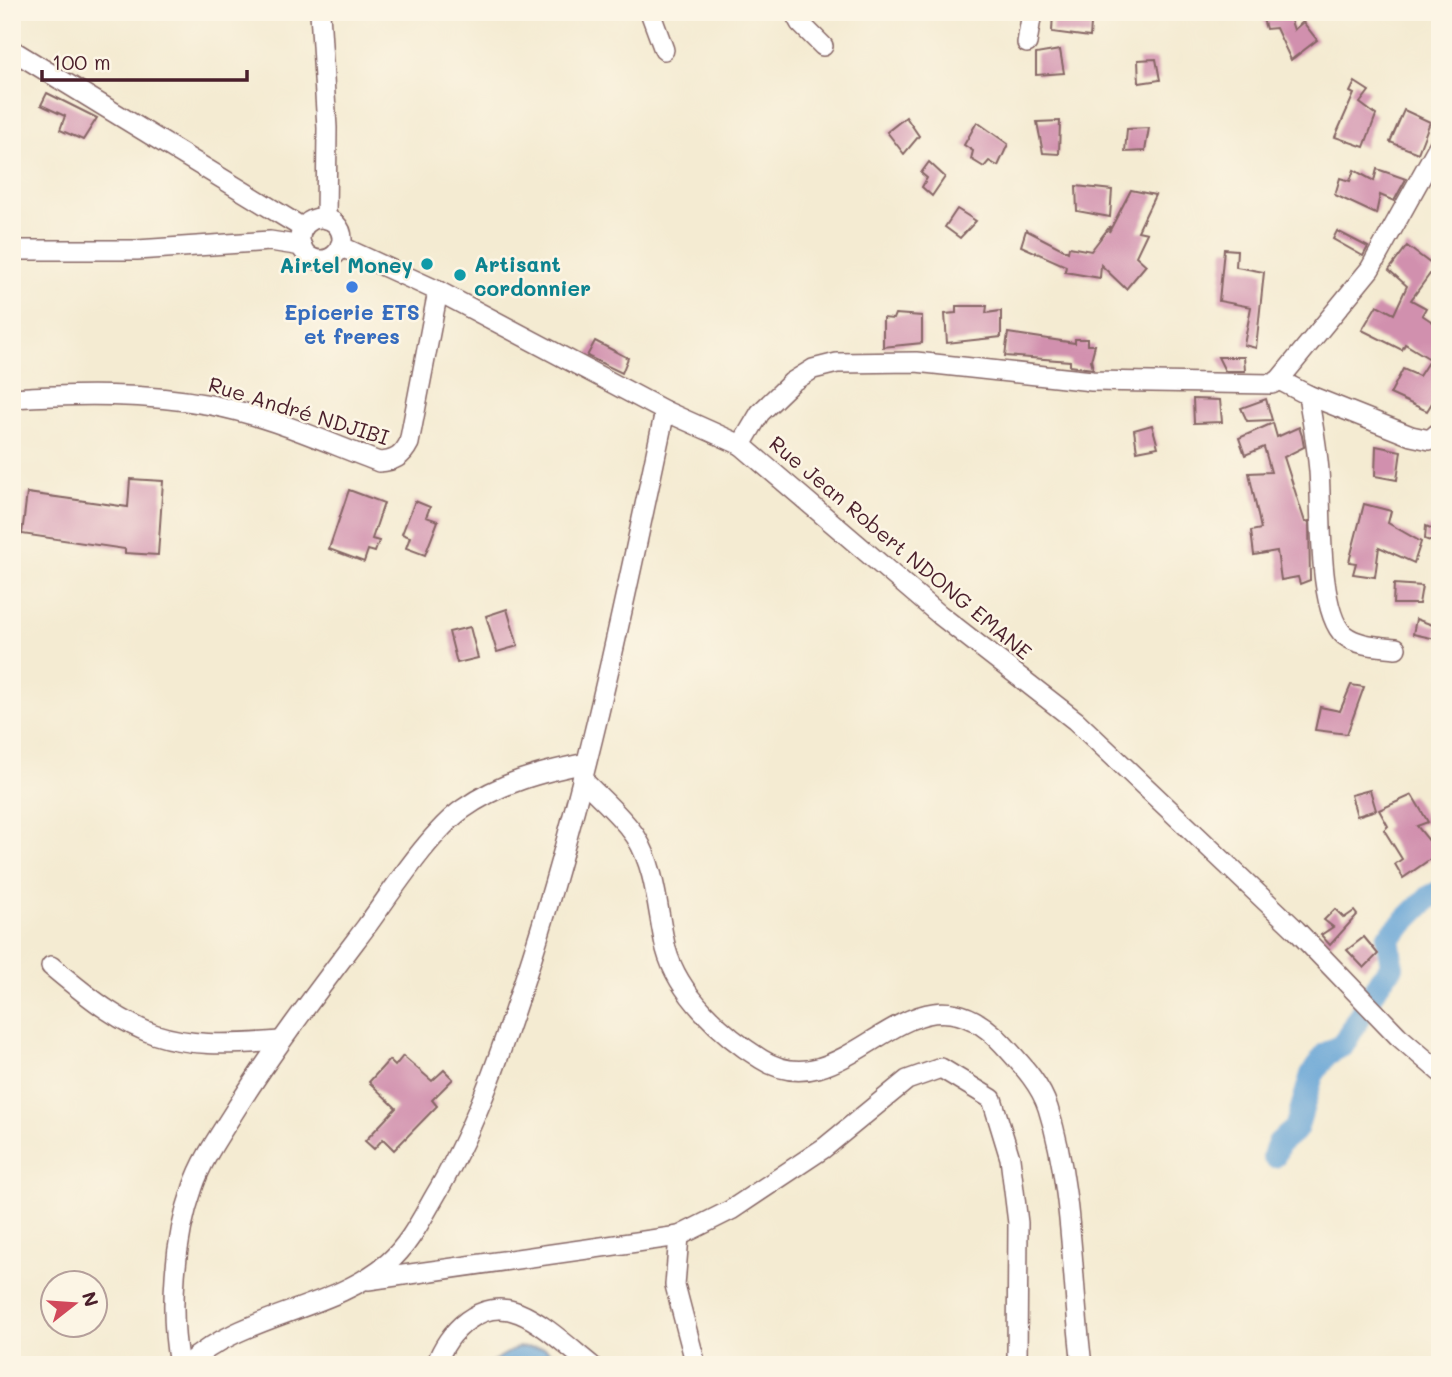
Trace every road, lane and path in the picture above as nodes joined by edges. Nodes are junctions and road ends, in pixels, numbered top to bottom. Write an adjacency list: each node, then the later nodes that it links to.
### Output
1 (320, 12): 10 (street)
2 (650, 12): 8 (street)
3 (794, 12): 6 (street)
4 (1032, 12): 5 (street)
5 (1027, 43)
6 (823, 46)
7 (12, 50): 11 (street)
8 (664, 50)
9 (1440, 143): 15 (street)
10 (326, 219): 11 (street); 12 (street)
11 (302, 237): 12 (street); 13 (street)
12 (340, 246): 14 (street, Rue Jean Robert NDONG EMANE)
13 (12, 250)
14 (438, 291): 17 (street, Rue André NDJIBI); 18 (street, Rue Jean Robert NDONG EMANE)
15 (1279, 380): 16 (street); 20 (street)
16 (1308, 395): 19 (street); 21 (street)
17 (12, 398)
18 (665, 411): 20 (street, Rue Jean Robert NDONG EMANE); 22 (street)
19 (1440, 431)
20 (741, 445): 25 (street, Rue Jean Robert NDONG EMANE)
21 (1396, 648)
22 (584, 771): 24 (street); 27 (street); 34 (street)
23 (51, 966): 24 (street)
24 (280, 1041): 28 (street)
25 (1440, 1072)
26 (679, 1236): 27 (street); 32 (street); 33 (street)
27 (360, 1282): 29 (street)
28 (179, 1365)
29 (187, 1365)
30 (436, 1365): 31 (street)
31 (591, 1365)
32 (696, 1365)
33 (1017, 1365)
34 (1082, 1365)

